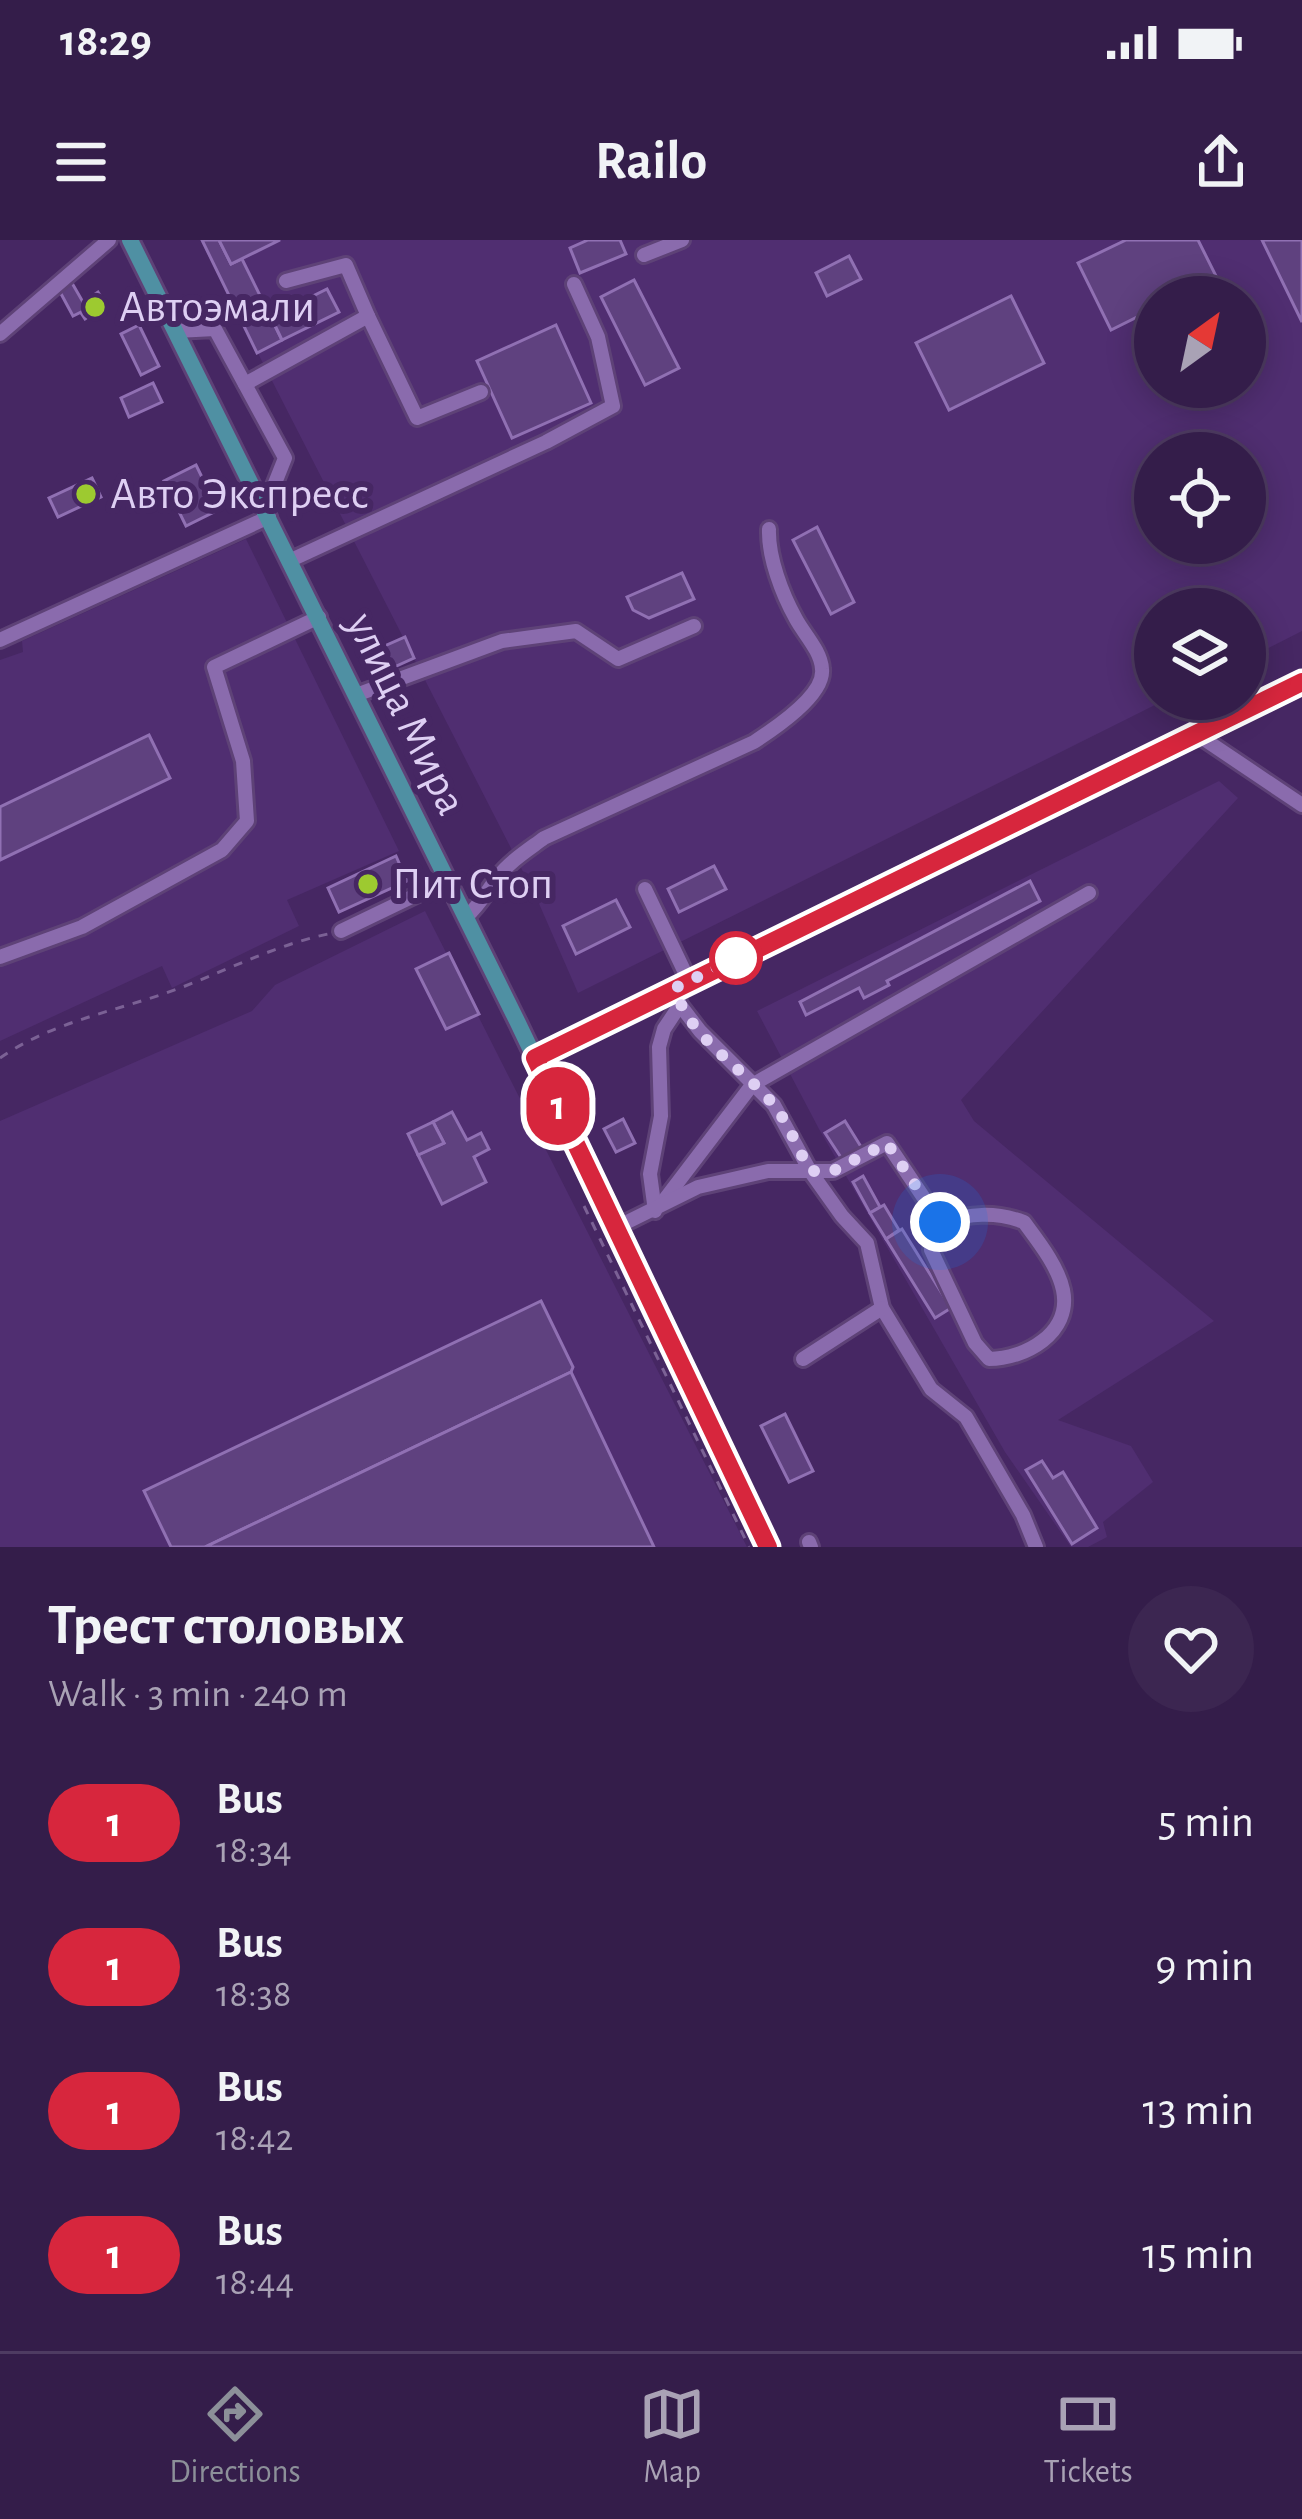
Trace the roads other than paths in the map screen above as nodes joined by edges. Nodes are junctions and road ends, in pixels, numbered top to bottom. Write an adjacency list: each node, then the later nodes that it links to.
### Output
1 (109, 240): 9 (lane)
2 (130, 240): 8 (main road, улица Мира)
3 (682, 240): 4 (lane)
4 (644, 254)
5 (286, 281): 7 (lane)
6 (574, 284): 14 (lane)
7 (368, 316): 10 (lane); 11 (lane)
8 (176, 332): 10 (lane); 12 (main road, улица Мира)
9 (0, 334)
10 (245, 385): 12 (lane)
11 (481, 392)
12 (267, 513): 14 (main road, улица Мира); 17 (lane)
13 (769, 530): 25 (lane)
14 (291, 560): 15 (main road, улица Мира)
15 (319, 617): 19 (main road, улица Мира); 27 (lane)
16 (694, 626): 19 (lane)
17 (0, 640)
18 (1302, 682): 20 (main road)
19 (356, 695): 22 (main road, улица Мира)
20 (1195, 733): 21 (lane); 28 (main road)
21 (1302, 805)
22 (447, 880): 25 (main road, улица Мира); 26 (lane)
23 (645, 889): 28 (lane)
24 (1088, 893): 30 (lane)
25 (466, 917): 29 (main road, улица Мира)
26 (341, 931)
27 (0, 957)
28 (681, 991): 29 (main road); 30 (lane); 32 (lane)
29 (535, 1058): 34 (main road, улица Мира)
30 (752, 1085): 31 (lane); 32 (lane)
31 (810, 1171): 32 (lane); 33 (lane); 35 (lane)
32 (655, 1211): 34 (lane)
33 (940, 1222): 33 (lane)
34 (615, 1228): 37 (main road, улица Мира)
35 (882, 1307): 36 (lane); 38 (lane)
36 (802, 1359)
37 (768, 1547)
38 (1036, 1547)

